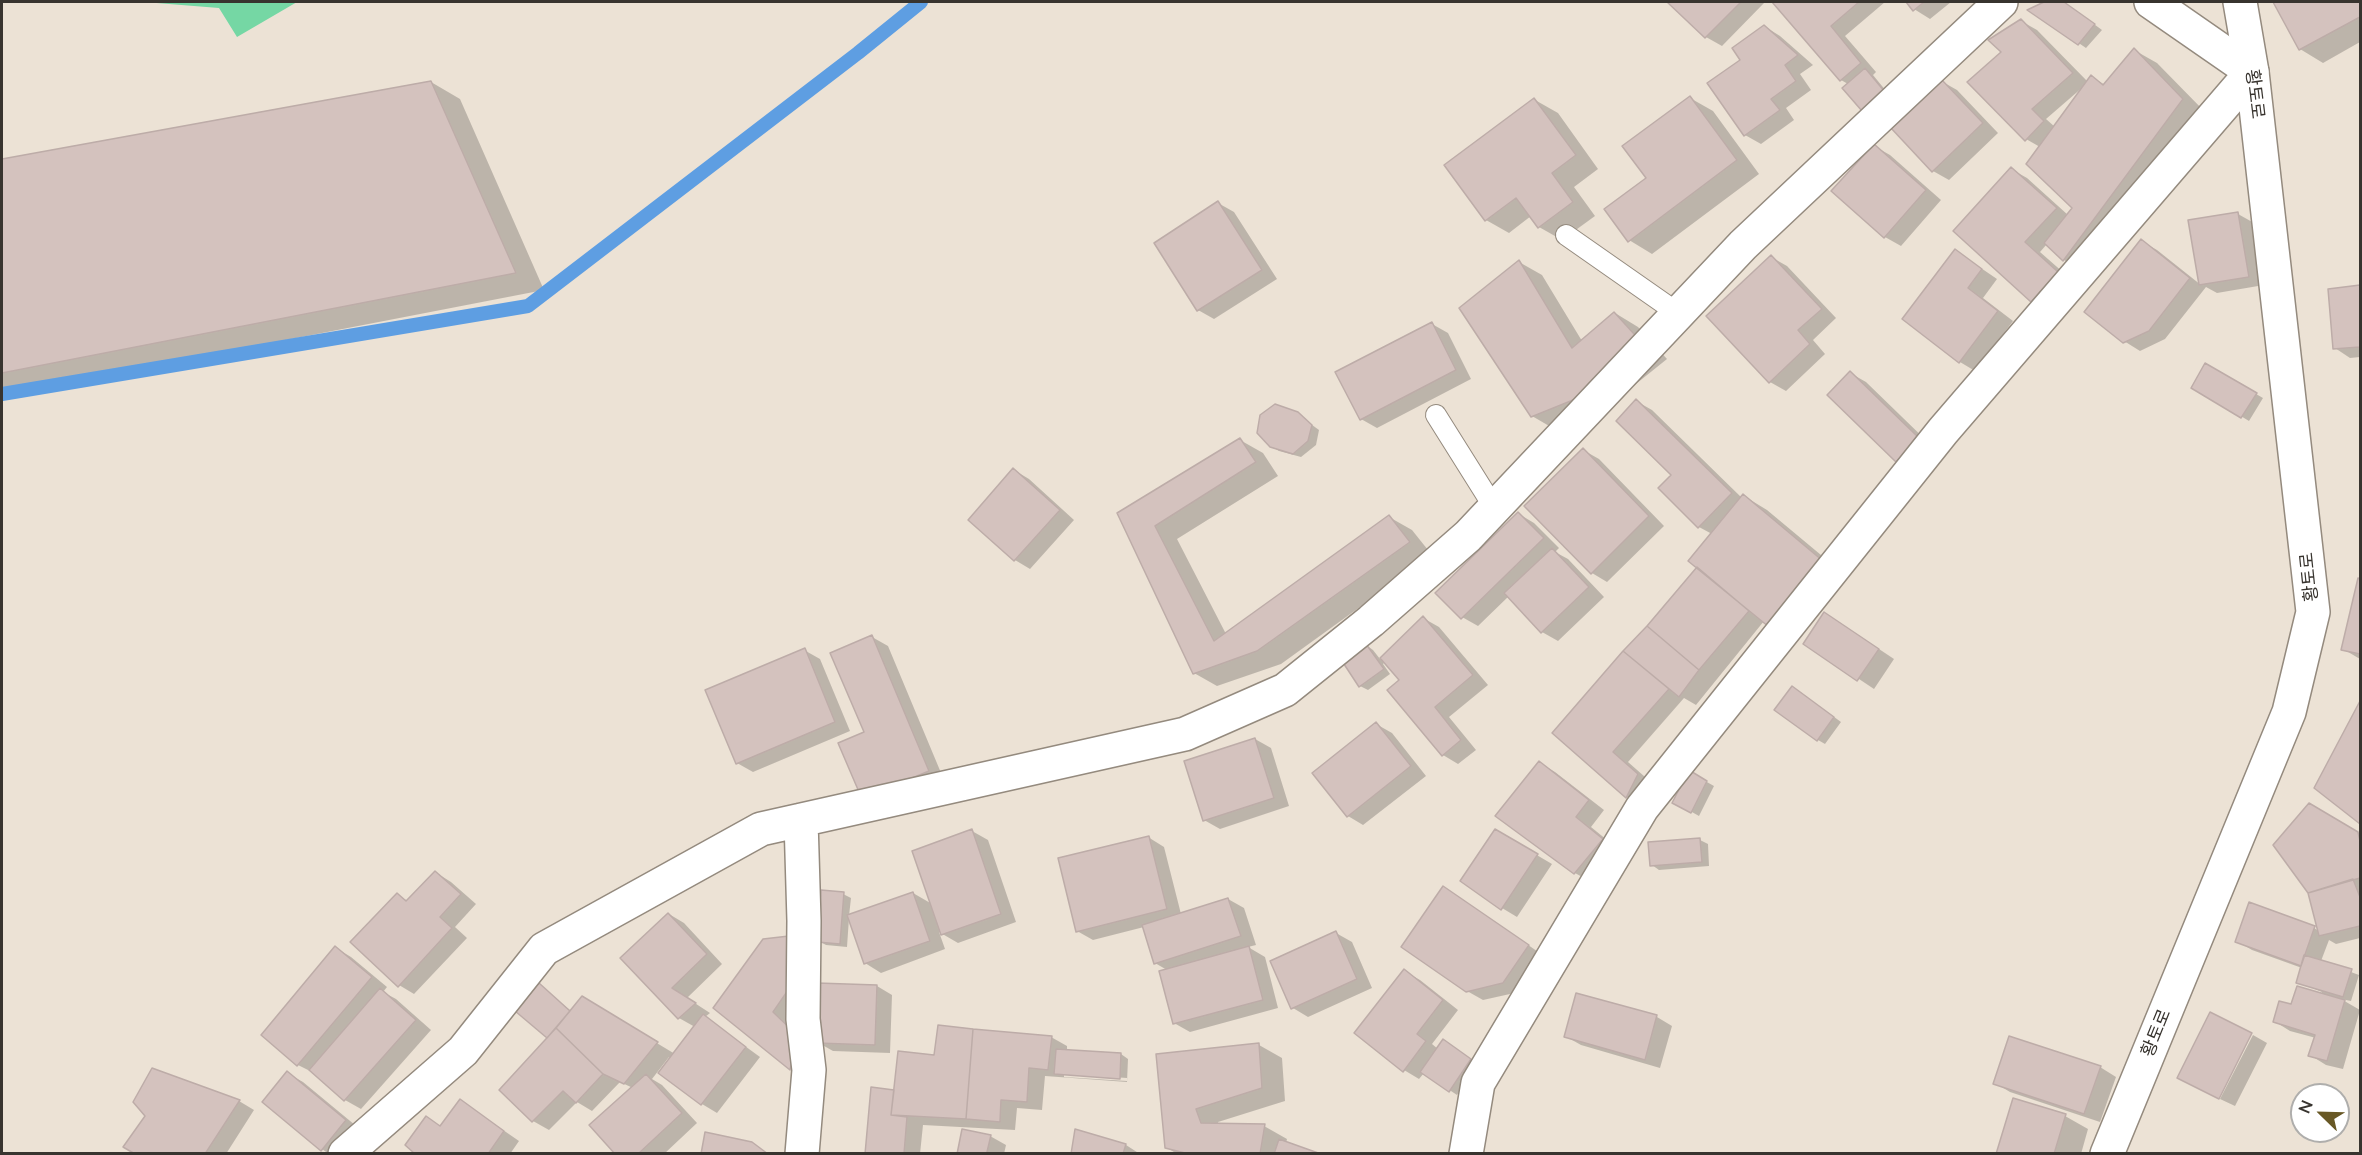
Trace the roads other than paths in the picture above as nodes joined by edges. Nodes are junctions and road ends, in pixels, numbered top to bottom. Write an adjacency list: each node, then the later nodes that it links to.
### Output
1 (2001, 2): 6 (street)
2 (2151, 2): 4 (street)
3 (2240, 2): 4 (street, 황토로)
4 (2252, 72): 12 (street); 13 (street, 황토로)
5 (1566, 235): 6 (lane)
6 (1679, 314): 8 (street)
7 (1436, 415): 8 (lane)
8 (1495, 509): 9 (street)
9 (801, 820): 10 (street); 11 (street)
10 (345, 1154)
11 (802, 1154)
12 (1466, 1154)
13 (2107, 1154)

